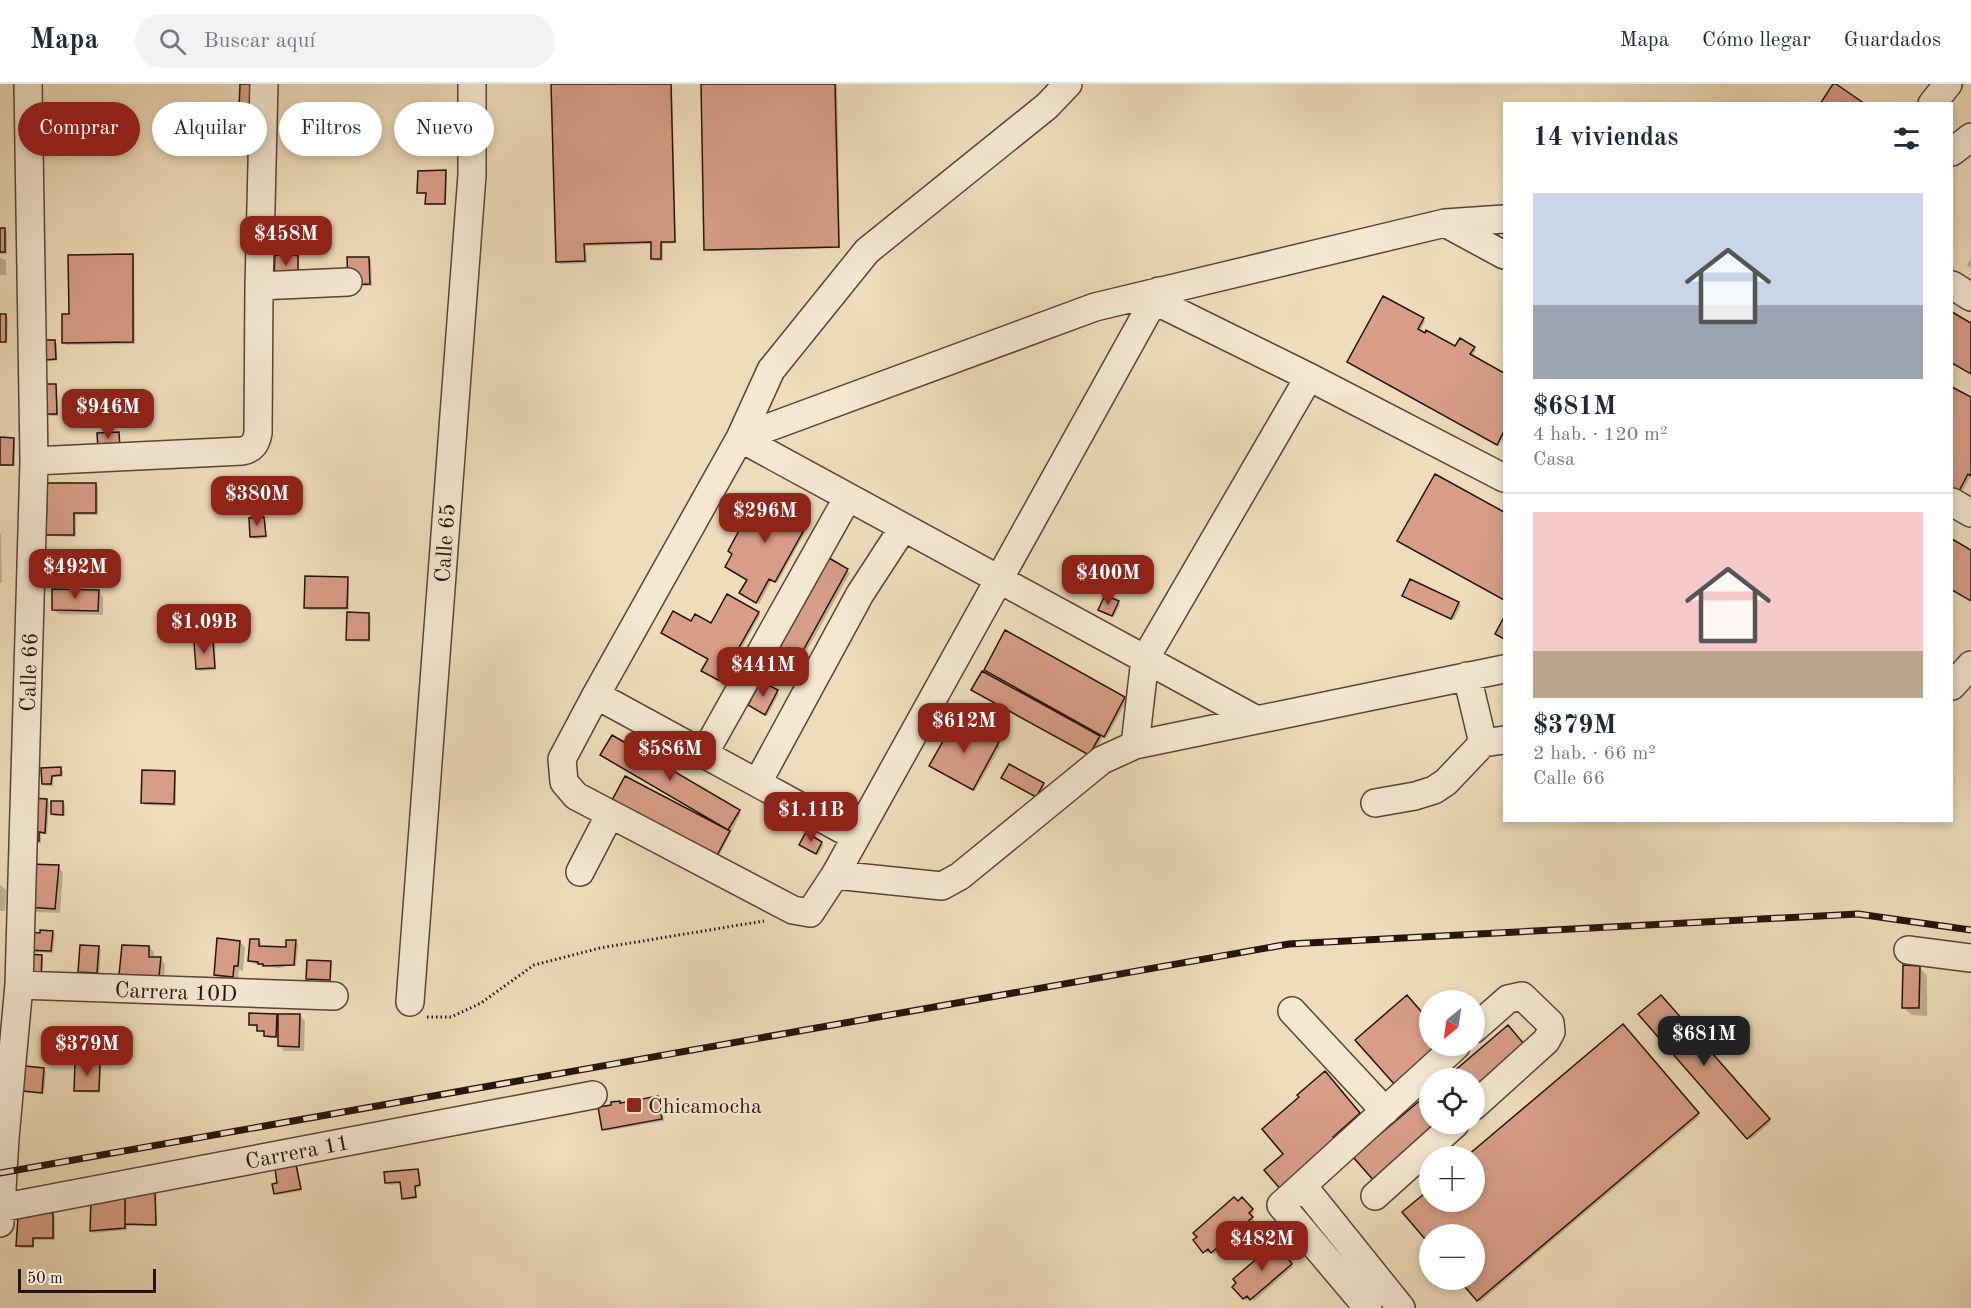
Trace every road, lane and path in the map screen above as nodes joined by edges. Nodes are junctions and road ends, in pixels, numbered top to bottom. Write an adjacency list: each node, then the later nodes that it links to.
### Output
1 (28, 84): 21 (street, Calle 66)
2 (264, 84): 15 (street)
3 (472, 84): 49 (street, Calle 65)
4 (1068, 84): 20 (street)
5 (1948, 84): 6 (street)
6 (1934, 102)
7 (1971, 137): 8 (street)
8 (1953, 151)
9 (1953, 162): 10 (street)
10 (1971, 166)
11 (1503, 219): 12 (street)
12 (1444, 223): 13 (street); 17 (street)
13 (1503, 254)
14 (348, 282): 15 (street)
15 (259, 286): 21 (street)
16 (1953, 286): 18 (street)
17 (1156, 296): 19 (street); 20 (street); 27 (street)
18 (1971, 297)
19 (1309, 377): 22 (street); 28 (street)
20 (740, 438): 23 (street); 33 (street)
21 (34, 461): 47 (street, Calle 66)
22 (1502, 472)
23 (848, 497): 26 (street); 37 (street)
24 (1953, 503): 25 (street)
25 (1971, 513)
26 (903, 528): 27 (street); 38 (street)
27 (999, 579): 28 (street); 41 (street)
28 (1145, 659): 34 (street); 36 (street)
29 (1971, 665): 32 (street)
30 (1503, 669): 31 (street)
31 (1467, 676): 34 (street); 35 (street)
32 (1953, 685)
33 (596, 695): 37 (street); 40 (street)
34 (1255, 719): 36 (street)
35 (1494, 741): 39 (street)
36 (1135, 745): 43 (street)
37 (704, 754): 38 (street)
38 (758, 782): 41 (street)
39 (1375, 803)
40 (610, 814): 42 (street); 43 (street)
41 (856, 837): 43 (street)
42 (580, 872)
43 (835, 875)
44 (775, 919): 49 (path)
45 (1908, 950): 46 (street)
46 (1971, 958)
47 (19, 985): 48 (street, Carrera 10D); 57 (street, Calle 66)
48 (334, 996)
49 (410, 1002)
50 (1292, 1011): 55 (street)
51 (1485, 1019): 54 (street)
52 (1445, 1056): 55 (street)
53 (593, 1095): 60 (street, Carrera 11)
54 (1485, 1096)
55 (1385, 1111): 58 (street)
56 (1444, 1134): 59 (street)
57 (2, 1139): 60 (street, Calle 66)
58 (1302, 1186): 62 (street); 63 (street)
59 (1375, 1196)
60 (0, 1208): 61 (street, Calle 66)
61 (0, 1223)
62 (1368, 1308)
63 (1401, 1308)

